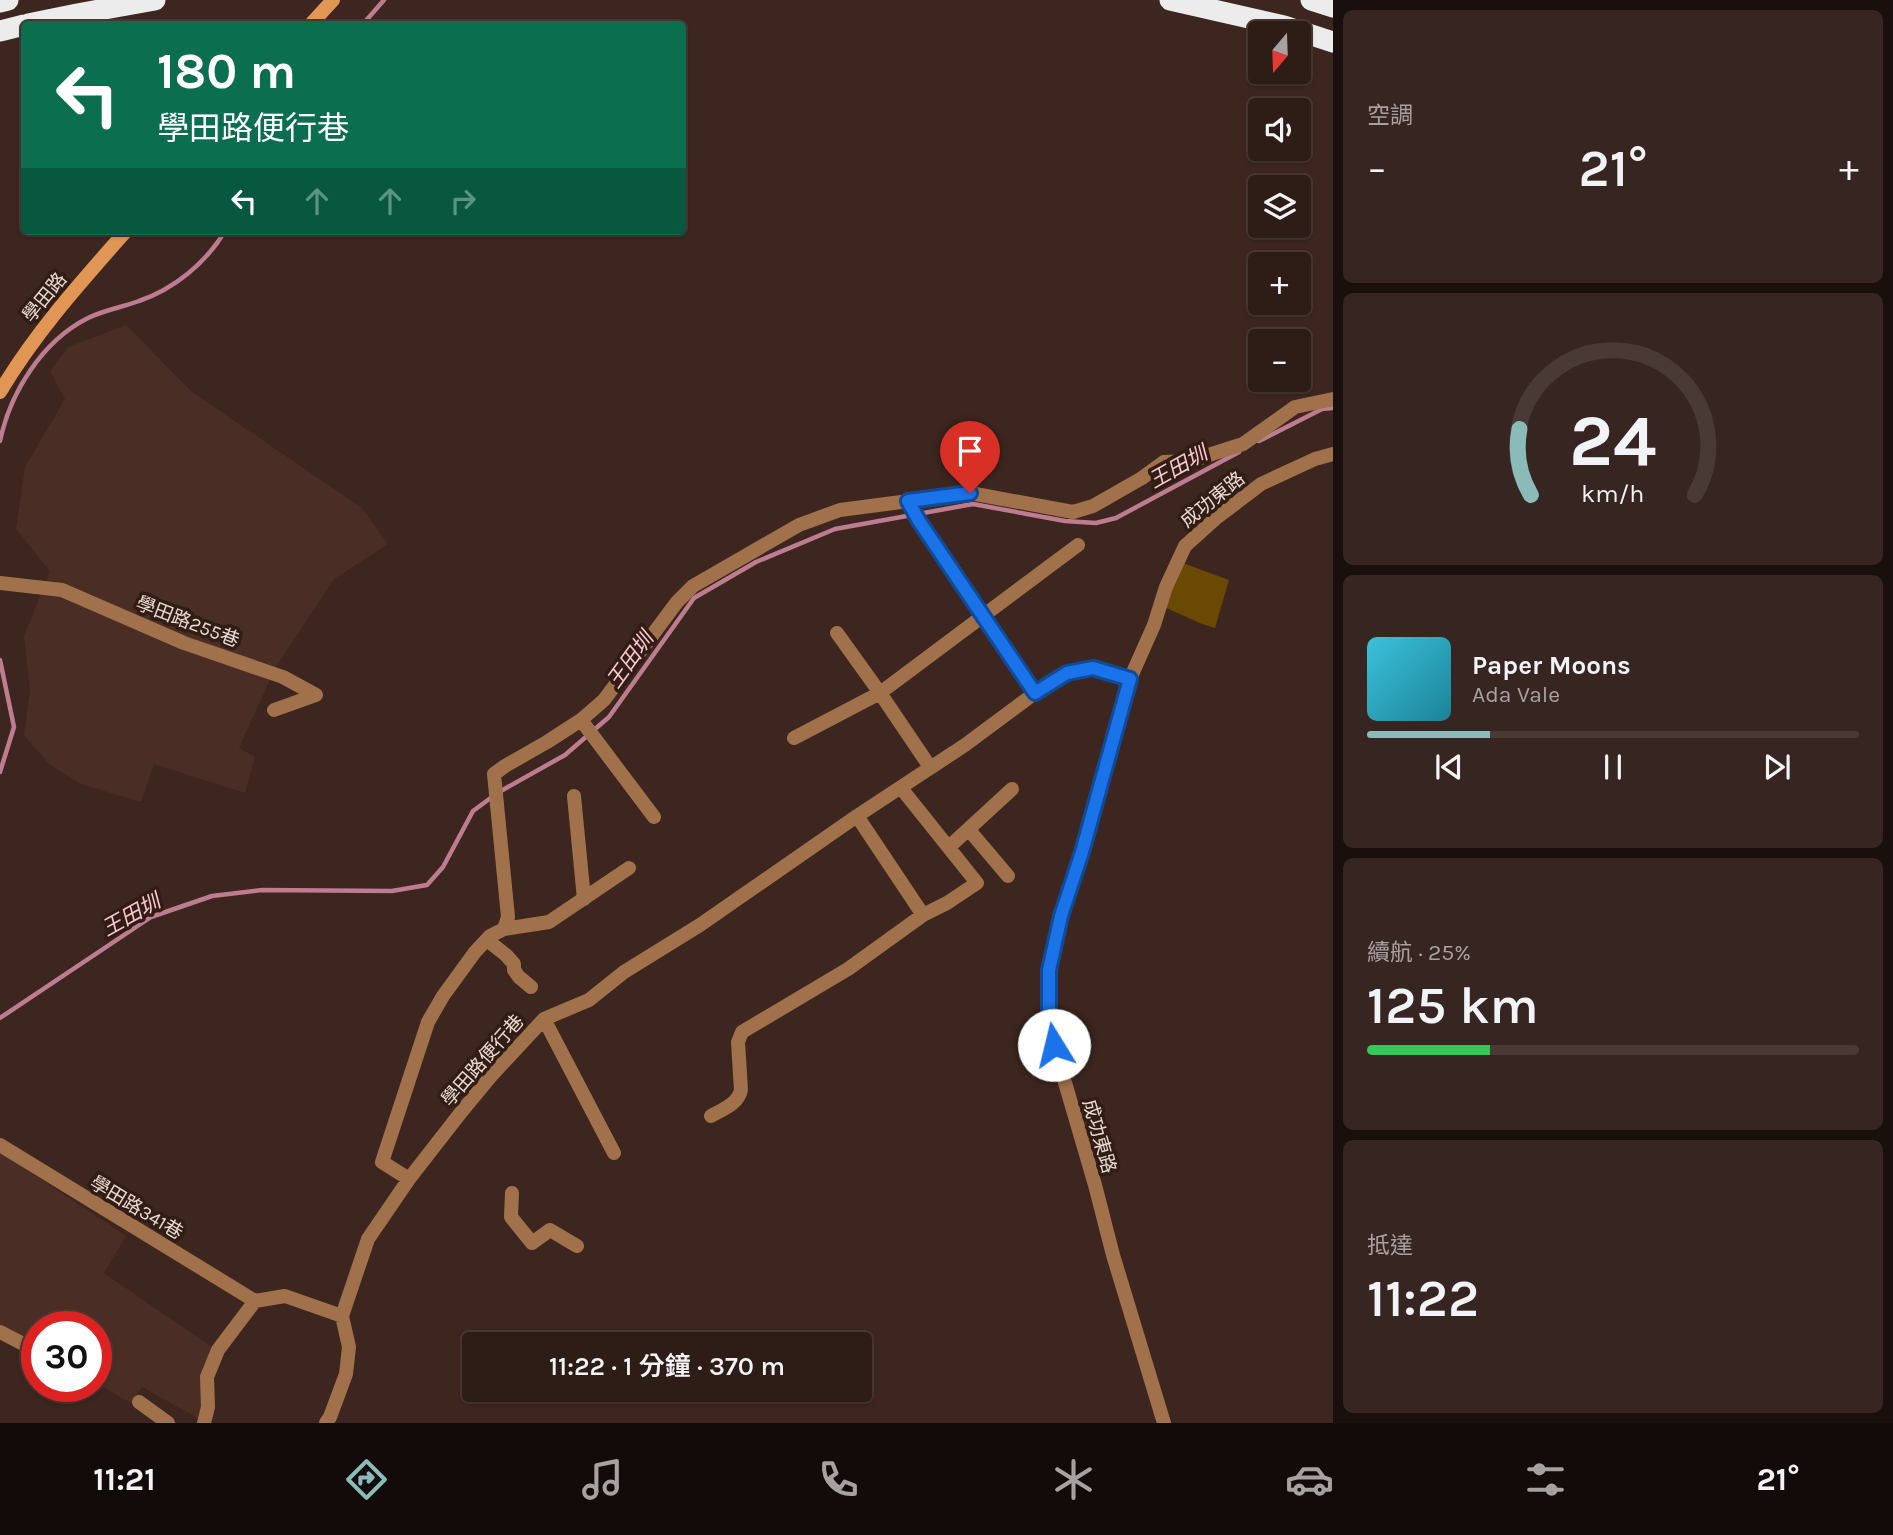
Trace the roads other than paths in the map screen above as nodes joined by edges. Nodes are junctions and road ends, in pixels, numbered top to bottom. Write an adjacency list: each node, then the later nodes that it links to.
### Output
1 (8, 0): 6 (highway)
2 (155, 0): 8 (highway)
3 (332, 0): 9 (main road)
4 (1170, 0): 12 (highway)
5 (1311, 0): 7 (highway)
6 (0, 2)
7 (1333, 7)
8 (45, 21)
9 (314, 21)
10 (21, 26): 11 (highway)
11 (0, 31)
12 (1333, 42)
13 (122, 235): 14 (main road, 學田路)
14 (0, 392)
15 (1333, 399): 17 (street)
16 (1333, 454): 22 (street, 成功東路)
17 (908, 501): 20 (street); 26 (street)
18 (1078, 545): 20 (street)
19 (6, 583): 25 (street, 學田路255巷)
20 (984, 615): 23 (street); 24 (street)
21 (837, 633): 23 (street)
22 (1130, 679): 24 (street, 學田路便行巷); 57 (street, 成功東路)
23 (880, 693): 27 (street); 28 (street)
24 (1035, 693): 28 (street, 學田路便行巷)
25 (274, 710)
26 (581, 720): 32 (street); 40 (street)
27 (794, 738)
28 (930, 767): 29 (street, 學田路便行巷)
29 (901, 788): 33 (street, 學田路便行巷); 35 (street)
30 (1012, 789): 34 (street)
31 (574, 796): 38 (street)
32 (654, 817)
33 (857, 817): 39 (street); 42 (street, 學田路便行巷)
34 (970, 830): 35 (street); 37 (street)
35 (949, 848): 39 (street)
36 (629, 867): 38 (street)
37 (1008, 876)
38 (584, 899): 40 (street)
39 (923, 915): 43 (street)
40 (497, 933): 41 (street); 46 (street)
41 (531, 987)
42 (544, 1019): 45 (street); 46 (street, 學田路便行巷)
43 (711, 1116)
44 (0, 1145): 49 (street, 學田路341巷)
45 (614, 1153)
46 (410, 1179): 50 (street, 學田路便行巷)
47 (512, 1193): 48 (street)
48 (577, 1247)
49 (255, 1301): 50 (street); 55 (street)
50 (342, 1316): 56 (street, 學田路便行巷)
51 (0, 1332): 52 (street)
52 (21, 1343)
53 (139, 1402): 54 (street)
54 (168, 1423)
55 (204, 1423)
56 (326, 1423)
57 (1164, 1423)

